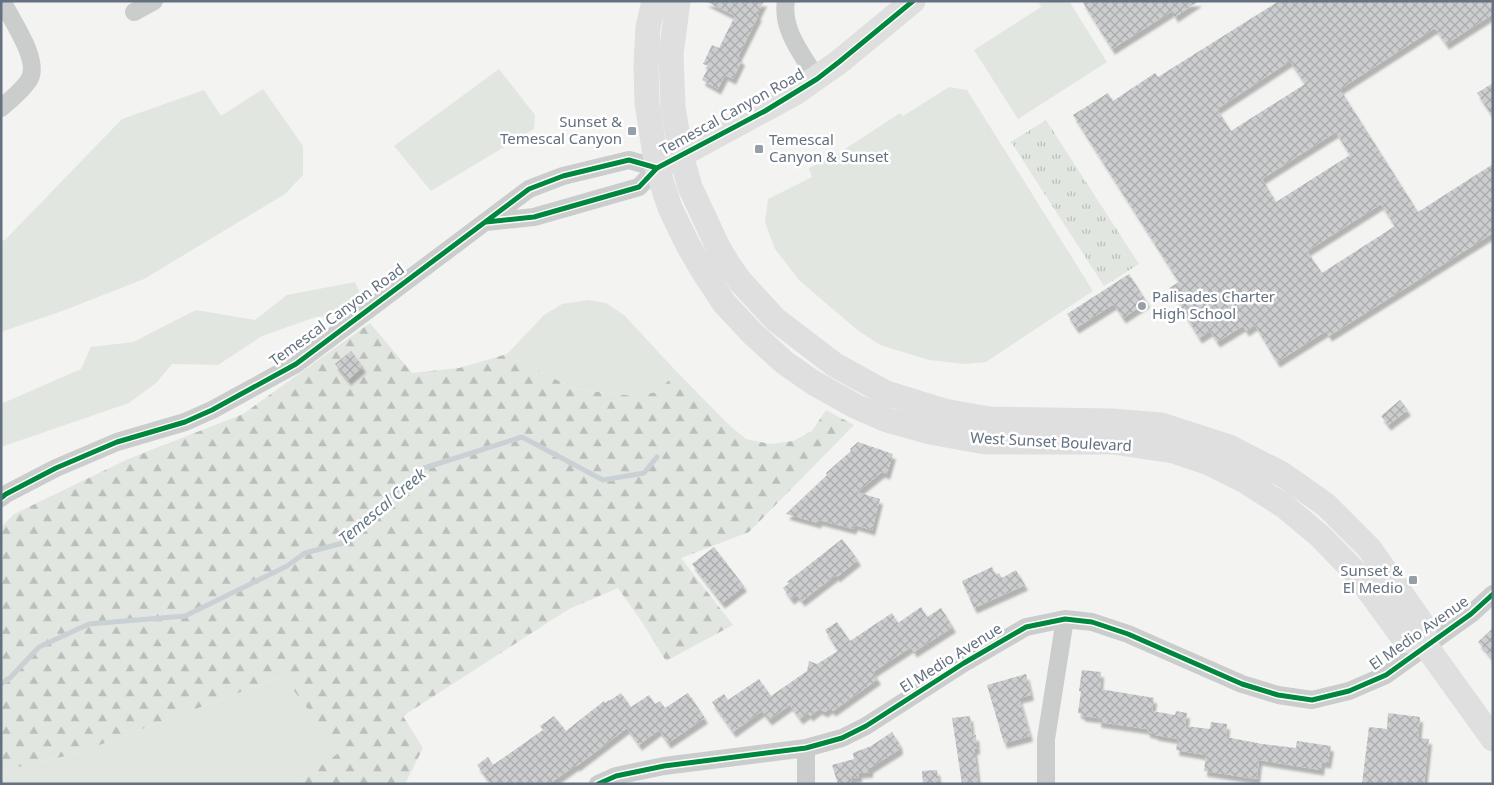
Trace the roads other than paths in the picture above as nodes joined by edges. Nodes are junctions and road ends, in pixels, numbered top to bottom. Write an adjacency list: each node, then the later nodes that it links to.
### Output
1 (2, 1): 9 (street)
2 (154, 1): 7 (street)
3 (654, 1): 11 (main road, West Sunset Boulevard)
4 (678, 1): 10 (main road, West Sunset Boulevard)
5 (786, 1): 8 (street)
6 (913, 1): 8 (main road, Temescal Canyon Road)
7 (134, 12)
8 (817, 79): 10 (main road, Temescal Canyon Road)
9 (1, 108)
10 (681, 155): 11 (main road, Temescal Canyon Road); 16 (main road, West Sunset Boulevard)
11 (657, 168): 12 (street, Temescal Canyon Road); 12 (street, Temescal Canyon Road); 16 (main road, West Sunset Boulevard)
12 (486, 222): 13 (street, Temescal Canyon Road)
13 (1, 498)
14 (1493, 594): 16 (street, El Medio Avenue)
15 (1065, 620): 16 (street, El Medio Avenue); 18 (street, El Medio Avenue); 21 (street)
16 (1426, 646): 17 (main road, West Sunset Boulevard)
17 (1493, 739)
18 (806, 748): 19 (street, El Medio Avenue); 20 (street)
19 (598, 784)
20 (806, 784)
21 (1046, 784)

